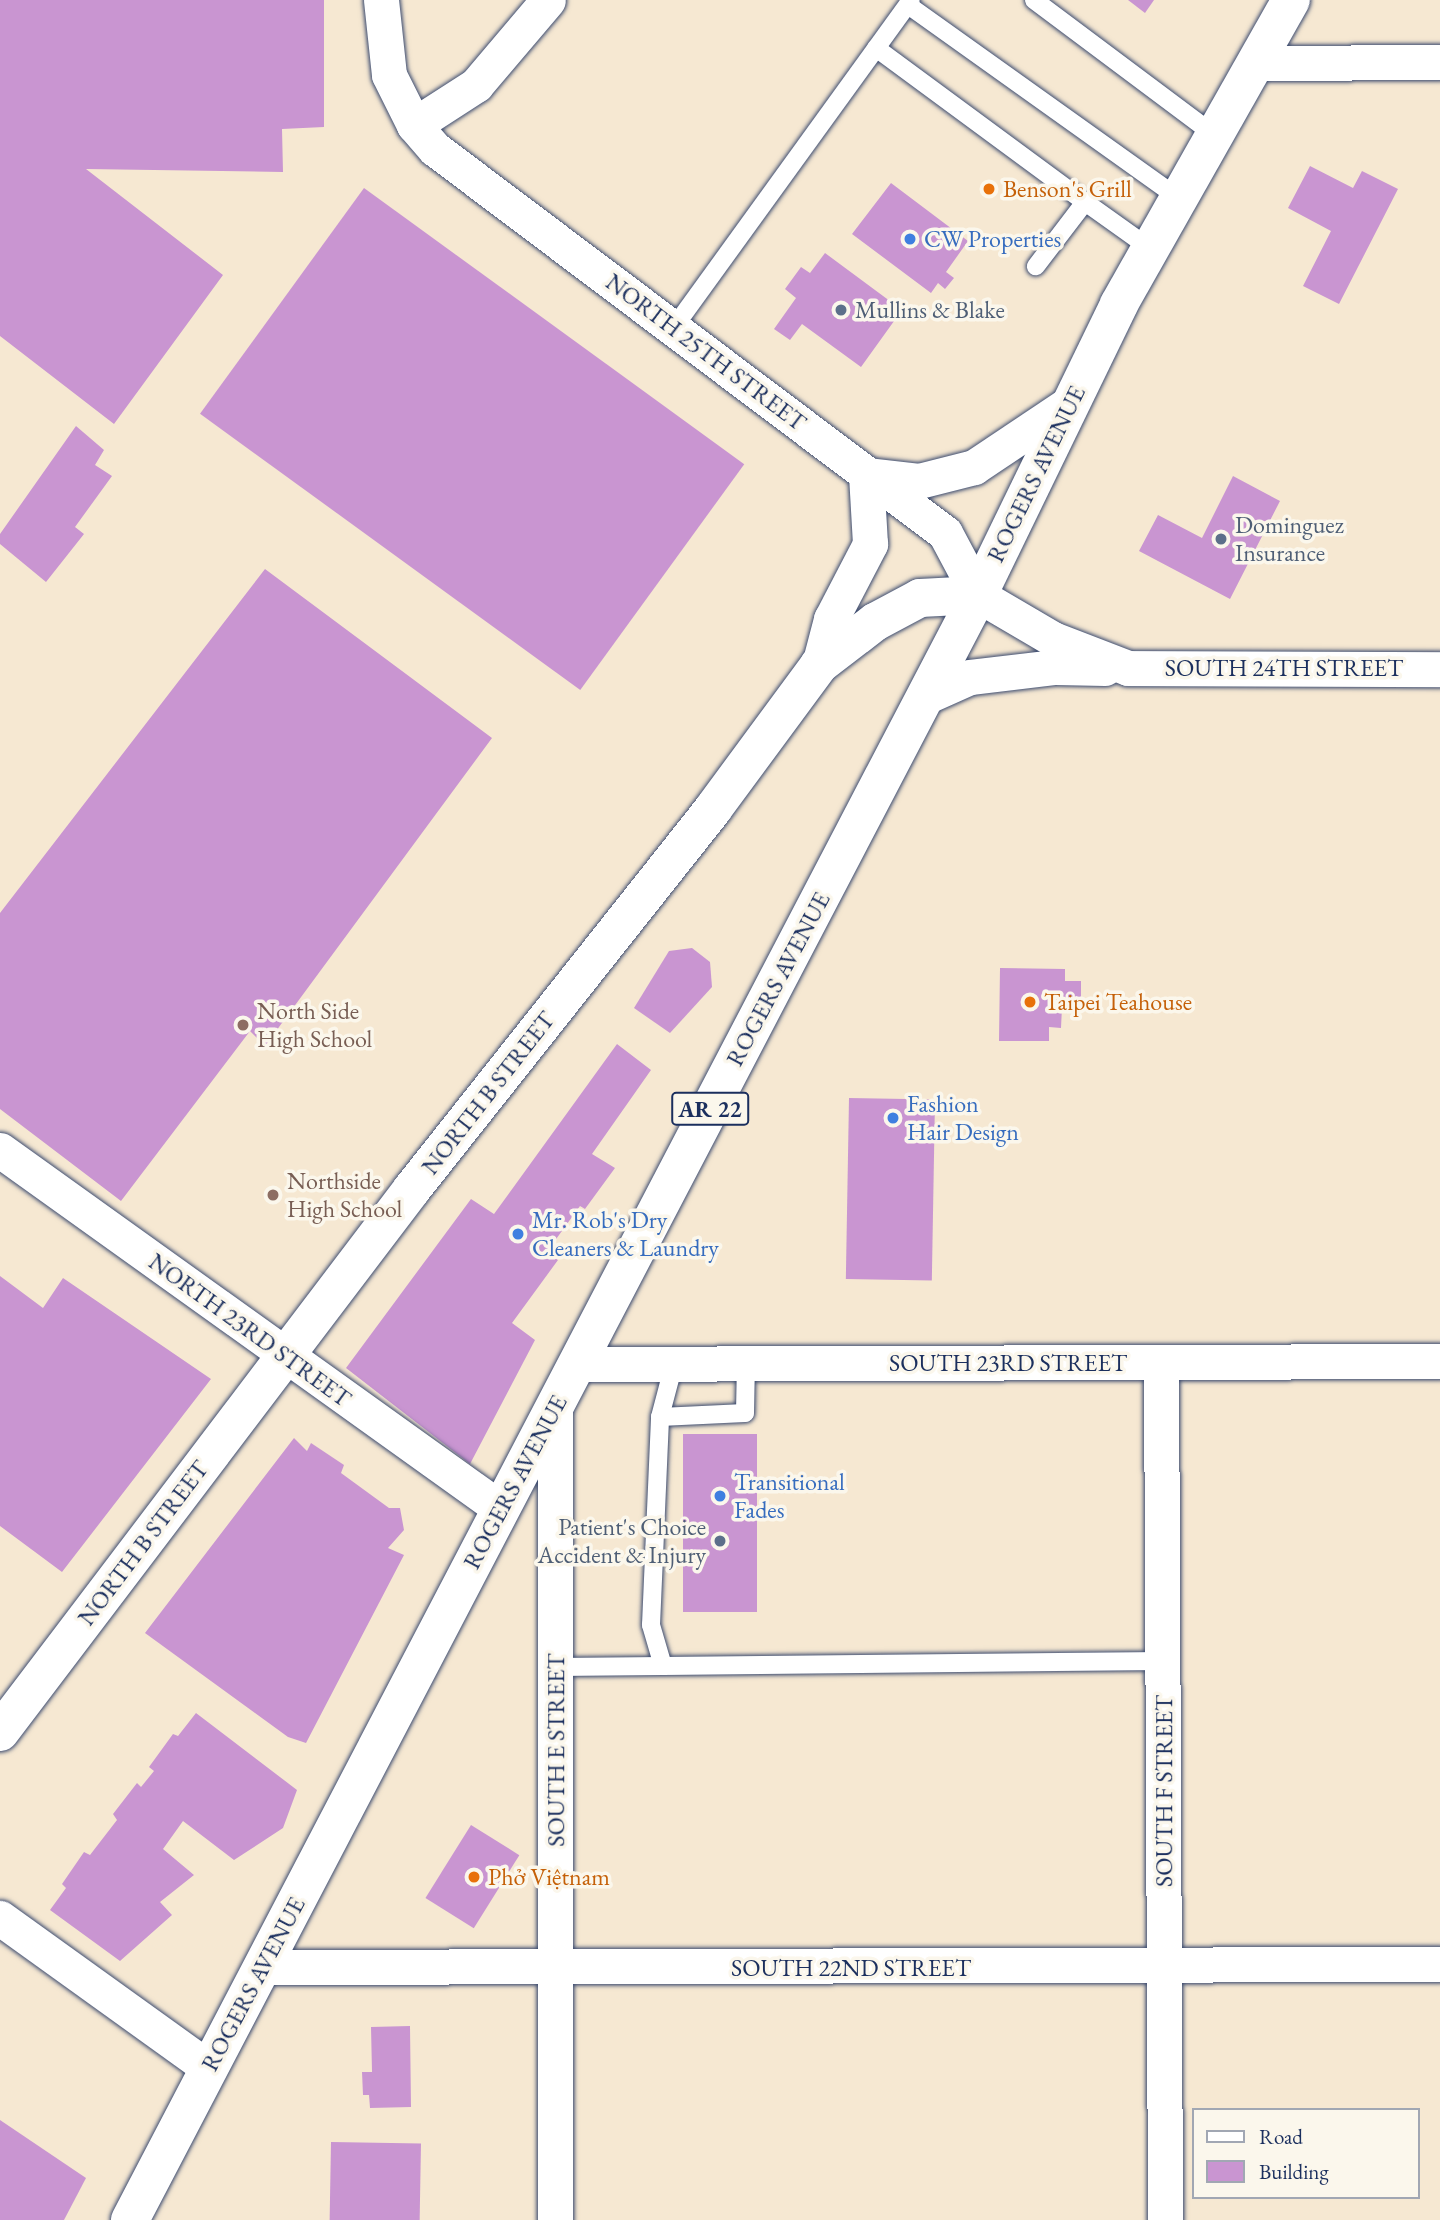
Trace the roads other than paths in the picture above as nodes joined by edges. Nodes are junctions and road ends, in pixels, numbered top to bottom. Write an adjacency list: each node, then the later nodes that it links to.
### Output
1 (381, 0): 9 (street, NORTH 25TH STREET)
2 (548, 0): 9 (street)
3 (1034, 0): 10 (lane)
4 (1291, 0): 8 (main road, ROGERS AVENUE / AR 22)
5 (910, 2): 6 (lane); 11 (lane)
6 (876, 48): 12 (lane); 15 (lane)
7 (1440, 62): 8 (street)
8 (1258, 63): 10 (main road, ROGERS AVENUE / AR 22)
9 (414, 125): 15 (street, NORTH 25TH STREET)
10 (1216, 136): 11 (main road, ROGERS AVENUE / AR 22)
11 (1180, 199): 13 (main road, ROGERS AVENUE / AR 22)
12 (1085, 202): 13 (lane); 14 (lane)
13 (1151, 249): 16 (main road, ROGERS AVENUE / AR 22)
14 (1036, 266)
15 (675, 326): 17 (street, NORTH 25TH STREET)
16 (1071, 402): 17 (street); 18 (main road, ROGERS AVENUE / AR 22)
17 (866, 475): 18 (street, NORTH 25TH STREET); 19 (street)
18 (978, 595): 19 (main road, NORTH B STREET); 20 (street, SOUTH 24TH STREET); 22 (main road, ROGERS AVENUE / AR 22)
19 (819, 665): 24 (main road, NORTH B STREET)
20 (1128, 668): 21 (street, SOUTH 24TH STREET); 22 (street, SOUTH 24TH STREET)
21 (1440, 668)
22 (925, 697): 28 (main road, ROGERS AVENUE / AR 22)
23 (0, 1150): 24 (street, NORTH 23RD STREET)
24 (285, 1355): 32 (street, NORTH 23RD STREET); 36 (main road, NORTH B STREET)
25 (1440, 1361): 26 (street, SOUTH 23RD STREET)
26 (1161, 1362): 27 (street, SOUTH 23RD STREET); 33 (street, SOUTH F STREET)
27 (746, 1363): 29 (street, SOUTH 23RD STREET); 31 (lane)
28 (577, 1364): 29 (street, SOUTH 23RD STREET); 30 (main road, ROGERS AVENUE / AR 22)
29 (674, 1364): 31 (lane)
30 (555, 1406): 32 (main road, ROGERS AVENUE / AR 22); 35 (street, SOUTH E STREET)
31 (660, 1417): 34 (lane)
32 (501, 1509): 41 (main road, ROGERS AVENUE / AR 22)
33 (1163, 1661): 34 (lane); 39 (street, SOUTH F STREET)
34 (663, 1666): 35 (lane)
35 (555, 1667): 40 (street, SOUTH E STREET)
36 (0, 1732)
37 (0, 1918): 42 (street)
38 (1440, 1964): 39 (street, SOUTH 22ND STREET)
39 (1164, 1965): 40 (street, SOUTH 22ND STREET); 45 (street, SOUTH F STREET)
40 (556, 1966): 41 (street, SOUTH 22ND STREET); 44 (street, SOUTH E STREET)
41 (262, 1967): 42 (main road, ROGERS AVENUE / AR 22)
42 (209, 2068): 43 (main road, ROGERS AVENUE / AR 22)
43 (130, 2220)
44 (555, 2220)
45 (1165, 2220)

